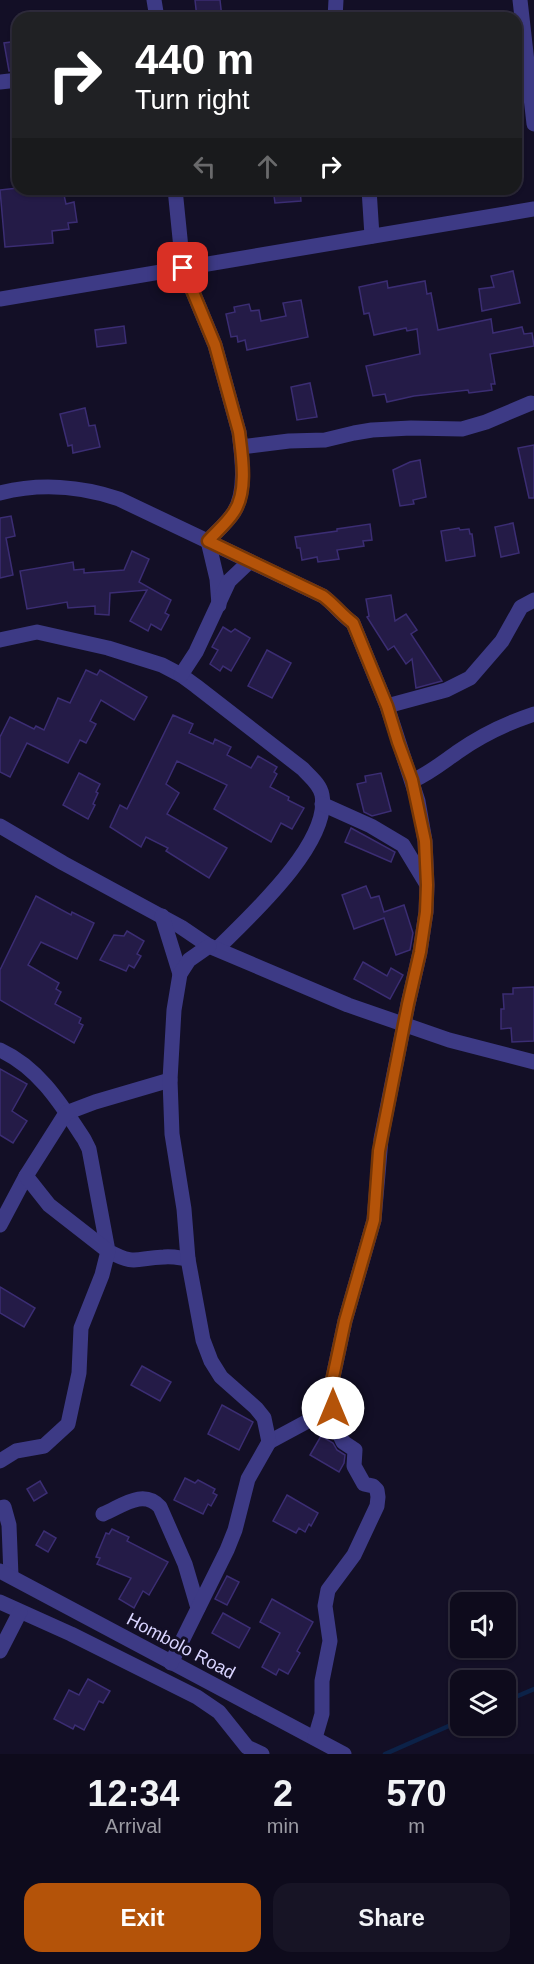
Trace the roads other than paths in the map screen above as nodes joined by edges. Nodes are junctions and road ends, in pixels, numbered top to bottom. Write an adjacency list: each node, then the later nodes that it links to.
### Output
1 (522, 18): 2 (street)
2 (534, 124)
3 (176, 195): 7 (street)
4 (369, 195): 6 (street)
5 (534, 210): 6 (street)
6 (372, 236): 7 (street)
7 (183, 268): 8 (street); 10 (street)
8 (0, 299)
9 (531, 403): 10 (street)
10 (241, 447): 12 (street)
11 (0, 493): 12 (street)
12 (208, 541): 13 (street); 15 (street)
13 (249, 562): 15 (street); 18 (street)
14 (534, 600): 18 (street)
15 (219, 604): 17 (street)
16 (0, 640): 17 (street)
17 (181, 675): 21 (street)
18 (387, 706): 20 (street)
19 (534, 714): 20 (street)
20 (412, 780): 23 (street)
21 (322, 804): 23 (street); 25 (street)
22 (0, 826): 24 (street)
23 (427, 885): 27 (street)
24 (162, 916): 25 (street); 26 (street)
25 (213, 947): 26 (street); 27 (street)
26 (180, 974): 30 (street)
27 (404, 1023): 29 (street); 36 (street)
28 (0, 1050): 31 (street)
29 (534, 1062)
30 (170, 1080): 31 (street); 35 (street)
31 (66, 1113): 32 (street); 34 (street)
32 (26, 1176): 33 (street); 34 (street)
33 (0, 1225)
34 (108, 1251): 35 (street); 38 (street)
35 (188, 1258): 37 (street)
36 (330, 1391): 37 (street); 48 (street)
37 (268, 1442): 44 (street)
38 (0, 1461)
39 (0, 1508): 41 (street)
40 (103, 1514): 44 (street)
41 (5, 1547): 42 (street)
42 (5, 1574): 47 (street, Hombolo Road)
43 (0, 1602): 45 (street)
44 (198, 1608): 47 (street)
45 (20, 1612): 46 (street); 50 (street)
46 (0, 1651)
47 (171, 1663): 48 (street, Hombolo Road)
48 (315, 1746): 49 (street, Hombolo Road)
49 (340, 1751)
50 (262, 1754)

